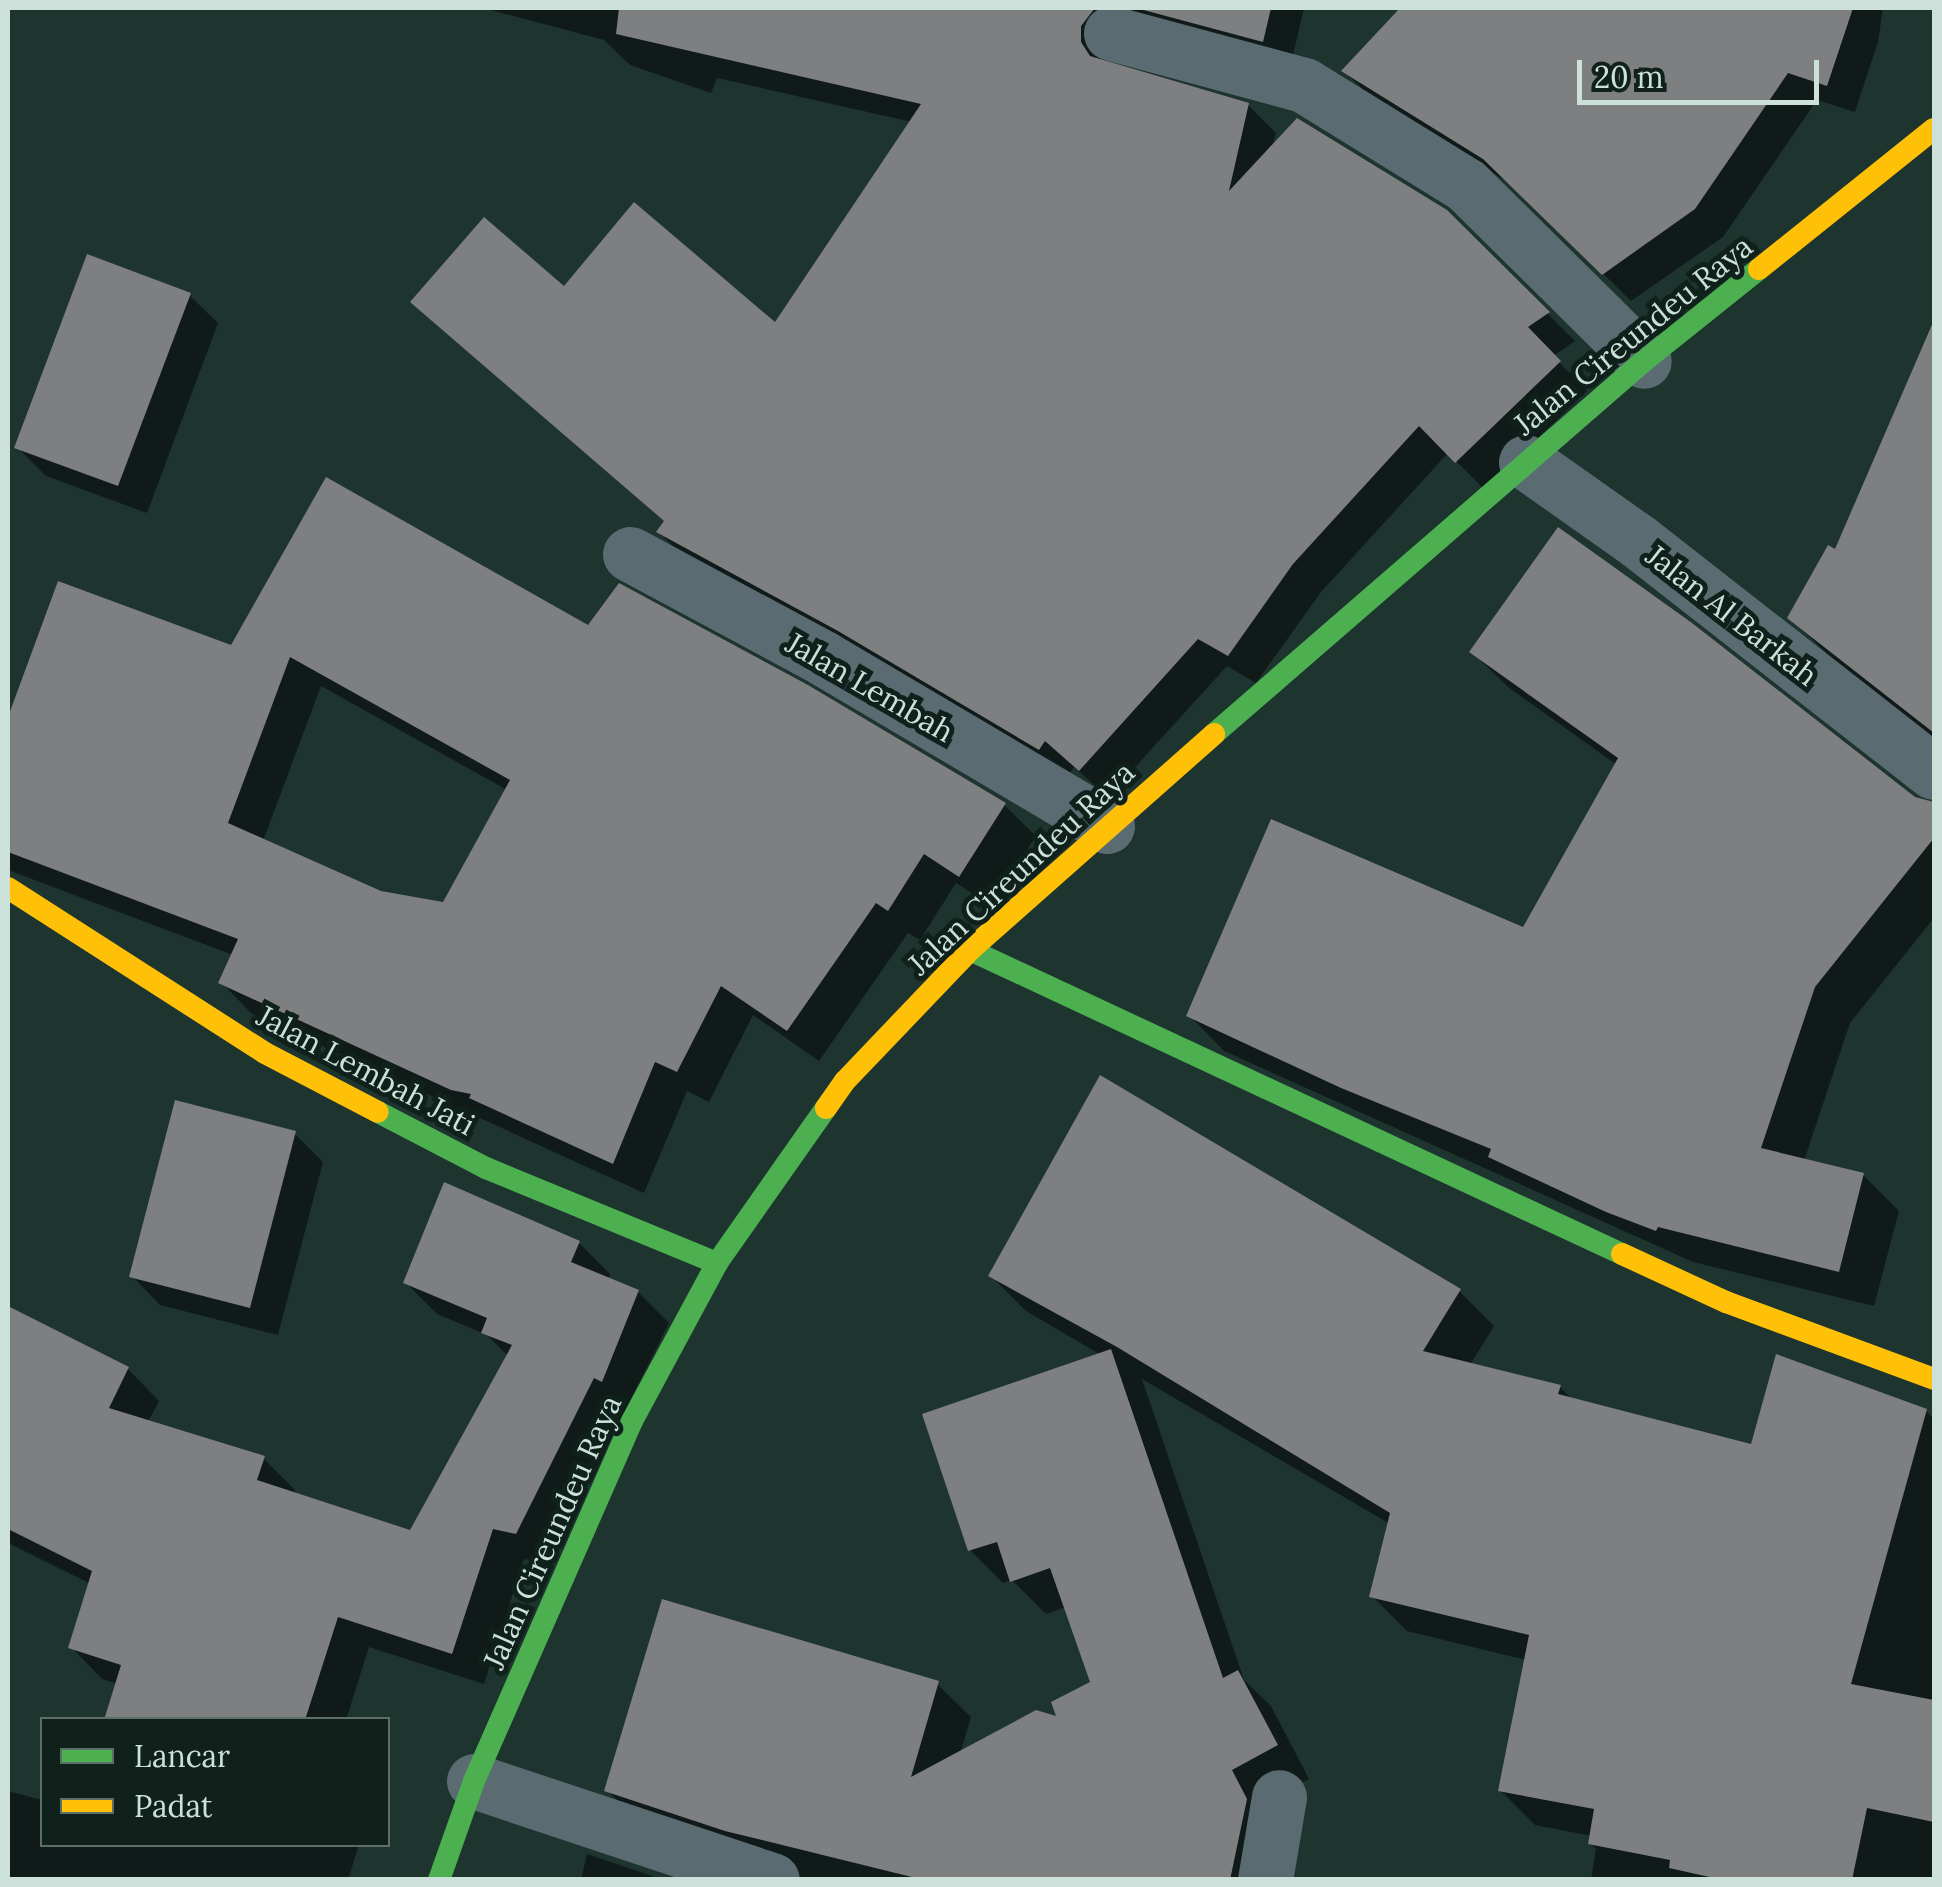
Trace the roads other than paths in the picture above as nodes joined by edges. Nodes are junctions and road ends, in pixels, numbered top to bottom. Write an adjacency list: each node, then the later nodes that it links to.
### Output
1 (1111, 33): 3 (street)
2 (1934, 129): 3 (main road, Jalan Cireundeu Raya)
3 (1644, 361): 4 (main road, Jalan Cireundeu Raya)
4 (1526, 462): 6 (street, Jalan Al Barkah); 7 (main road, Jalan Cireundeu Raya)
5 (630, 554): 7 (street, Jalan Lembah)
6 (1934, 772)
7 (1107, 826): 9 (main road, Jalan Cireundeu Raya)
8 (8, 888): 10 (main road, Jalan Lembah Jati)
9 (970, 950): 10 (main road, Jalan Cireundeu Raya); 11 (main road)
10 (717, 1262): 12 (main road, Jalan Cireundeu Raya)
11 (1934, 1379)
12 (474, 1781): 14 (main road, Jalan Cireundeu Raya); 15 (street)
13 (1279, 1798): 16 (street)
14 (439, 1880)
15 (772, 1880)
16 (1264, 1880)

